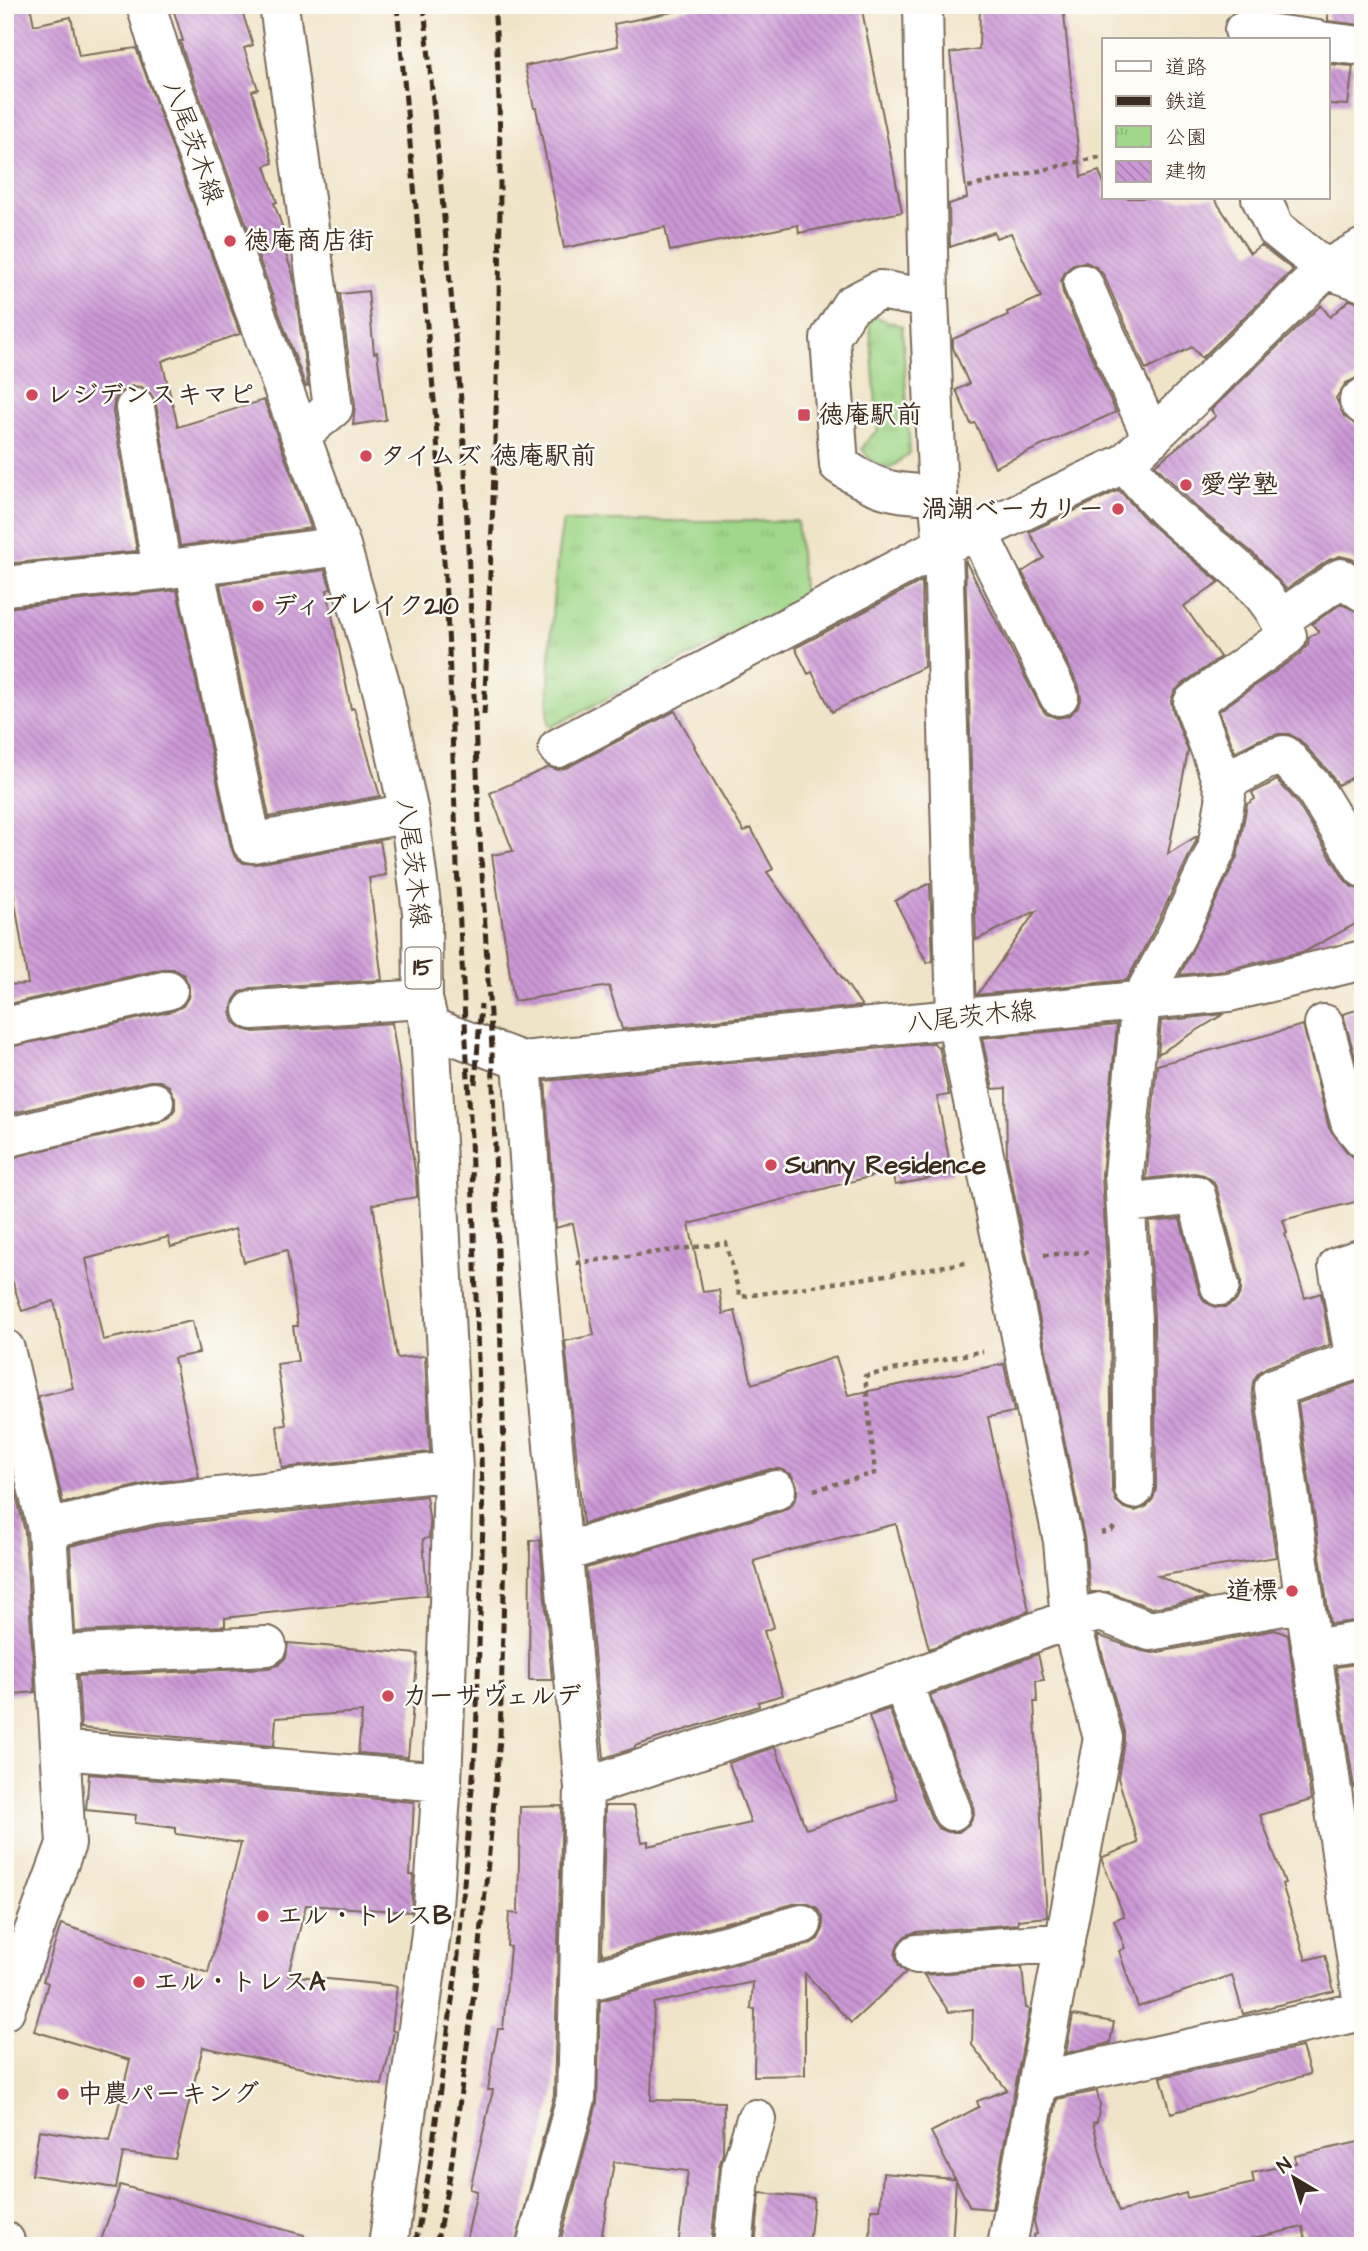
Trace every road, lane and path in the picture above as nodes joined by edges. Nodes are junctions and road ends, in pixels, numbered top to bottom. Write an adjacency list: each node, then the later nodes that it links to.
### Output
1 (146, 5): 17 (street, 八尾茨木線 / 15)
2 (279, 5): 17 (street)
3 (923, 5): 7 (street)
4 (1244, 25): 5 (street)
5 (1312, 38)
6 (1102, 156): 7 (path)
7 (927, 196): 13 (street)
8 (1262, 200): 10 (street)
9 (1363, 248): 10 (street)
10 (1326, 269): 11 (street); 18 (street)
11 (1363, 282)
12 (1083, 284): 18 (street)
13 (929, 299): 19 (street); 19 (street)
14 (1363, 398): 15 (street)
15 (1363, 405)
16 (135, 408): 22 (street)
17 (300, 435): 21 (street, 八尾茨木線 / 15)
18 (1138, 451): 20 (street); 25 (street)
19 (937, 495): 20 (street)
20 (960, 538): 26 (street); 27 (street); 36 (street)
21 (341, 546): 22 (street); 29 (street, 八尾茨木線 / 15)
22 (178, 568): 23 (street); 29 (street)
23 (5, 586)
24 (1363, 592): 25 (street)
25 (1281, 619): 28 (street)
26 (1059, 696)
27 (558, 748)
28 (1222, 784): 30 (street); 33 (street)
29 (409, 813): 35 (street, 八尾茨木線 / 15)
30 (1363, 868)
31 (1363, 960): 33 (street, 八尾茨木線 / 15)
32 (168, 990): 38 (street)
33 (1141, 1000): 36 (street, 八尾茨木線 / 15); 43 (street)
34 (253, 1010): 35 (street)
35 (426, 1013): 39 (street, 八尾茨木線 / 15); 52 (street)
36 (956, 1018): 39 (street, 八尾茨木線 / 15); 45 (street)
37 (1324, 1024): 42 (street)
38 (5, 1027)
39 (522, 1060): 47 (street)
40 (154, 1102): 41 (street)
41 (5, 1138)
42 (1363, 1138)
43 (1126, 1203): 44 (street); 48 (street)
44 (1128, 1250): 45 (path); 53 (street)
45 (1004, 1257): 47 (path); 49 (street)
46 (1363, 1258): 51 (street)
47 (537, 1269): 57 (street)
48 (1220, 1286)
49 (1022, 1343): 54 (path); 56 (street)
50 (5, 1349): 55 (street)
51 (1359, 1370): 58 (street)
52 (453, 1471): 55 (street); 66 (street)
53 (1134, 1489): 56 (path)
54 (776, 1490): 57 (street)
55 (47, 1529): 63 (street)
56 (1063, 1541): 59 (street)
57 (564, 1552): 67 (street)
58 (1304, 1602): 59 (street); 62 (street)
59 (1070, 1619): 64 (street); 71 (street)
60 (1363, 1642): 62 (street)
61 (267, 1646): 63 (street)
62 (1311, 1649): 69 (street)
63 (55, 1656): 65 (street)
64 (902, 1682): 67 (street); 68 (street)
65 (61, 1751): 66 (street); 74 (street)
66 (442, 1782): 79 (street)
67 (584, 1788): 73 (street)
68 (952, 1811)
69 (1354, 1881): 75 (street)
70 (802, 1924): 73 (street)
71 (1065, 1942): 72 (street); 77 (street)
72 (917, 1954)
73 (579, 1984): 80 (street)
74 (6, 2004)
75 (1363, 2005)
76 (1363, 2011): 77 (street)
77 (1038, 2081): 82 (street)
78 (756, 2119): 81 (street)
79 (388, 2246)
80 (536, 2246)
81 (733, 2246)
82 (1007, 2246)

